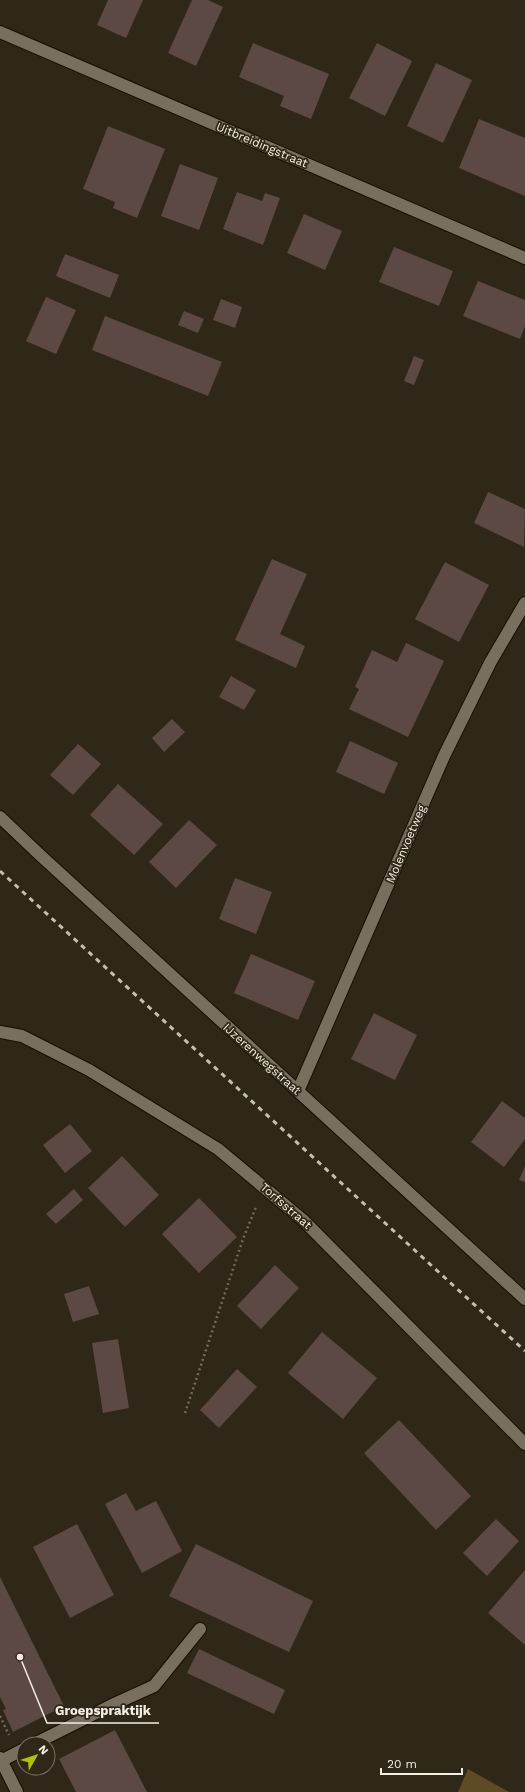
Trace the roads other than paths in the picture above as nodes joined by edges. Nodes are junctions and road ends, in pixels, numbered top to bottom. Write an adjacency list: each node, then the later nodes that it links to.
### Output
1 (0, 32): 2 (street, Uitbreidingstraat)
2 (525, 258)
3 (525, 603): 6 (street, Molenvoetweg)
4 (0, 816): 6 (street, IJzerenwegstraat)
5 (0, 1032): 8 (street, Torfsstraat)
6 (298, 1091): 7 (street, IJzerenwegstraat)
7 (525, 1299)
8 (525, 1444)
9 (200, 1629): 10 (street)
10 (50, 1736)
11 (16, 1752): 12 (street)
12 (1, 1759): 13 (street)
13 (16, 1792)

